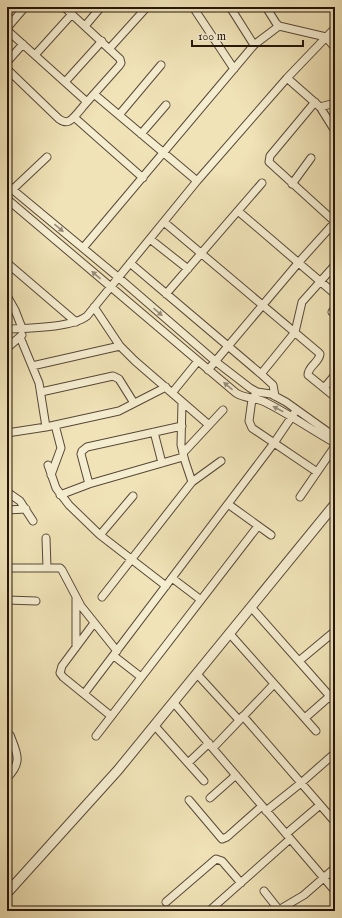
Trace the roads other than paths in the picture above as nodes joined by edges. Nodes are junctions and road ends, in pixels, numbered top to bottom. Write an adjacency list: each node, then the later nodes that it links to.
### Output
1 (25, 7): 12 (street)
2 (64, 7): 8 (street)
3 (101, 7): 9 (street)
4 (147, 7): 17 (street)
5 (193, 7): 23 (street)
6 (230, 7): 16 (street)
7 (269, 8): 10 (street)
8 (72, 14): 9 (street); 19 (street)
9 (85, 26): 14 (street)
10 (279, 26): 13 (street); 16 (street)
11 (335, 28): 13 (street)
12 (7, 29): 15 (street)
13 (326, 37): 18 (street); 25 (street)
14 (102, 41): 17 (street); 26 (street)
15 (23, 44): 19 (street); 20 (street)
16 (254, 45): 23 (street)
17 (110, 48): 27 (street)
18 (335, 48)
19 (34, 55): 26 (street)
20 (7, 62)
21 (161, 65): 32 (street)
22 (7, 69): 24 (street)
23 (234, 69): 36 (street)
24 (10, 77): 33 (street)
25 (287, 78): 31 (street); 40 (street)
26 (65, 82): 28 (street)
27 (94, 94): 28 (street); 32 (street)
28 (87, 102): 33 (street)
29 (335, 103): 31 (street)
30 (166, 105): 35 (street)
31 (318, 105): 34 (street); 42 (street)
32 (119, 115): 35 (street)
33 (74, 117): 39 (street)
34 (335, 131)
35 (141, 134): 36 (street)
36 (164, 153): 39 (street); 40 (street)
37 (48, 157): 43 (street)
38 (311, 158): 42 (street)
39 (143, 178): 52 (street)
40 (197, 181): 48 (street)
41 (262, 183): 46 (street)
42 (292, 184): 49 (street)
43 (10, 188): 44 (street)
44 (19, 195): 45 (street); 47 (street)
45 (9, 201): 50 (street)
46 (238, 211): 53 (street); 55 (street)
47 (44, 215): 50 (street); 52 (street, one-way to 52)
48 (164, 222): 51 (street); 53 (street)
49 (335, 222): 55 (street)
50 (36, 224): 58 (street)
51 (150, 239): 57 (street); 60 (street)
52 (83, 248): 54 (street)
53 (201, 254): 60 (street); 67 (street)
54 (92, 256): 58 (street); 61 (street)
55 (299, 262): 62 (street); 67 (street)
56 (7, 263): 69 (street)
57 (130, 264): 61 (street); 64 (street)
58 (85, 265): 63 (street, one-way to 58)
59 (335, 265): 62 (street)
60 (188, 269): 64 (street)
61 (119, 278): 63 (street); 78 (street, one-way to 78)
62 (320, 281): 65 (street); 72 (street)
63 (111, 288): 68 (street); 77 (street)
64 (166, 294): 75 (street)
65 (335, 294)
66 (7, 296): 71 (street)
67 (262, 305): 72 (street); 75 (street)
68 (94, 307): 69 (street); 74 (street)
69 (76, 322): 71 (street)
70 (7, 328): 71 (street)
71 (25, 328): 73 (street)
72 (295, 332): 81 (street); 84 (street)
73 (20, 337): 76 (street); 79 (street)
74 (120, 346): 79 (street); 83 (street)
75 (228, 346): 78 (street); 81 (street)
76 (7, 348)
77 (198, 361): 80 (street); 87 (street)
78 (215, 361): 80 (street); 86 (street)
79 (32, 366): 85 (street)
80 (208, 370): 90 (street, one-way to 80)
81 (261, 374): 88 (street)
82 (335, 375): 84 (street)
83 (166, 387): 87 (street); 92 (street)
84 (324, 388): 89 (street)
85 (41, 392): 92 (street); 99 (street)
86 (257, 392): 88 (street); 90 (street)
87 (172, 393): 91 (street)
88 (275, 396): 93 (street)
89 (335, 397)
90 (252, 399): 95 (street, one-way to 90); 103 (street)
91 (182, 402): 97 (street); 98 (street)
92 (134, 403): 96 (street)
93 (297, 409): 95 (street); 102 (street)
94 (223, 410): 97 (street)
95 (292, 416): 103 (street); 104 (street)
96 (55, 425): 99 (street); 110 (street)
97 (209, 425): 105 (street)
98 (182, 426): 100 (street); 105 (street)
99 (46, 428): 101 (street)
100 (154, 432): 107 (street); 112 (street)
101 (7, 433)
102 (335, 437)
103 (274, 443): 109 (street); 117 (street)
104 (335, 445): 109 (street)
105 (183, 455): 107 (street); 111 (street)
106 (221, 461): 111 (street)
107 (162, 463): 112 (street)
108 (48, 465): 110 (street)
109 (317, 472): 116 (street)
110 (51, 475): 114 (street)
111 (192, 482): 126 (street)
112 (89, 484): 114 (street)
113 (7, 492): 119 (street)
114 (60, 495): 123 (street)
115 (133, 496): 123 (street)
116 (300, 497)
117 (228, 504): 122 (street); 129 (street)
118 (335, 504): 136 (street)
119 (26, 509): 120 (street); 121 (street)
120 (7, 510)
121 (33, 520)
122 (258, 526): 124 (street); 134 (street)
123 (100, 534): 126 (street)
124 (271, 535)
125 (46, 538): 128 (street)
126 (132, 559): 130 (street); 131 (street)
127 (7, 568): 128 (street)
128 (47, 568): 132 (street)
129 (172, 578): 130 (street); 134 (street)
130 (166, 586): 141 (street)
131 (102, 597)
132 (76, 599): 137 (street); 140 (street)
133 (7, 600): 135 (street)
134 (201, 600): 144 (street)
135 (36, 601)
136 (251, 607): 138 (street); 142 (street)
137 (94, 623): 140 (street); 141 (street)
138 (230, 634): 143 (street); 145 (street)
139 (334, 634): 142 (street)
140 (76, 648): 146 (street)
141 (115, 654): 144 (street); 146 (street)
142 (299, 661): 147 (street)
143 (197, 674): 148 (street); 150 (street)
144 (141, 677): 149 (street)
145 (274, 684): 150 (street); 151 (street)
146 (84, 694): 149 (street)
147 (332, 699): 151 (street)
148 (174, 703): 152 (street); 156 (street)
149 (111, 716): 155 (street)
150 (241, 718): 156 (street); 162 (street)
151 (305, 718): 153 (street)
152 (155, 726): 158 (street); 174 (street)
153 (316, 731)
154 (10, 734): 160 (street)
155 (96, 736)
156 (211, 745): 158 (street); 159 (street)
157 (335, 753): 162 (street)
158 (188, 763): 161 (street)
159 (236, 775): 163 (street); 166 (street)
160 (7, 778)
161 (204, 781)
162 (301, 783): 165 (street); 166 (street)
163 (210, 798)
164 (189, 800): 166 (street)
165 (320, 805): 167 (street); 168 (street)
166 (264, 808): 168 (street)
167 (335, 822)
168 (288, 836): 170 (street); 171 (street)
169 (335, 868): 170 (street)
170 (324, 878): 173 (street); 177 (street)
171 (241, 883): 175 (street); 176 (street)
172 (264, 891): 177 (street)
173 (335, 891)
174 (7, 892)
175 (166, 902)
176 (209, 911)
177 (278, 911)

